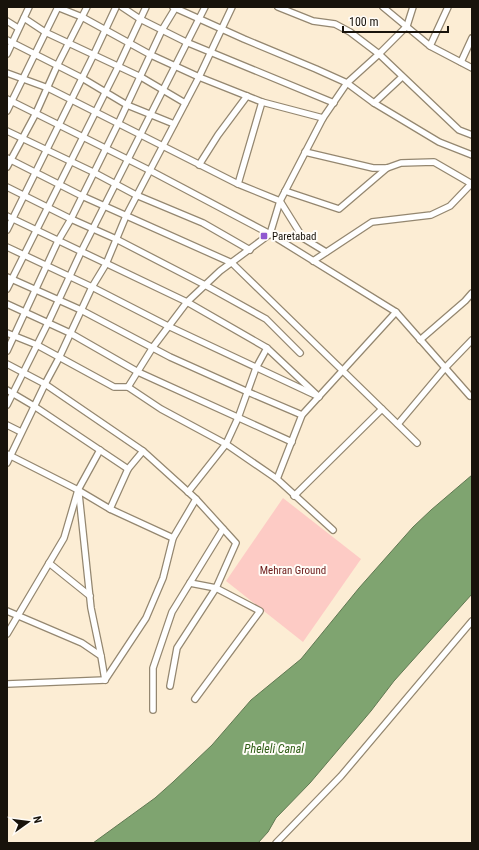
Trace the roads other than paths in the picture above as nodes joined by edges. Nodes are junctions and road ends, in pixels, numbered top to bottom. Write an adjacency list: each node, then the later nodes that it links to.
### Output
1 (29, 7): 15 (street)
2 (58, 7): 14 (street); 24 (street)
3 (87, 7): 14 (street)
4 (116, 7): 21 (street)
5 (122, 7): 16 (street)
6 (146, 7): 16 (street)
7 (175, 7): 17 (street); 23 (street)
8 (205, 7): 17 (street)
9 (232, 7): 22 (street)
10 (278, 7): 35 (street)
11 (383, 7): 19 (street)
12 (414, 7): 19 (street)
13 (448, 7): 30 (street)
14 (82, 17): 21 (street); 29 (street)
15 (24, 18): 20 (street); 24 (street)
16 (140, 19): 23 (street); 27 (street)
17 (199, 19): 22 (street); 28 (street)
18 (7, 21): 20 (street)
19 (407, 26): 30 (street); 35 (street)
20 (18, 28): 26 (street)
21 (106, 29): 27 (street); 34 (street)
22 (221, 29): 31 (street); 48 (street)
23 (162, 30): 28 (street); 36 (street)
24 (45, 32): 29 (street); 33 (street)
25 (472, 38): 37 (street)
26 (10, 41): 32 (street); 33 (street)
27 (129, 42): 36 (street); 40 (street)
28 (186, 42): 31 (street); 39 (street)
29 (70, 43): 34 (street); 38 (street)
30 (430, 46): 37 (street)
31 (210, 52): 44 (street); 57 (street)
32 (7, 54)
33 (34, 54): 38 (street); 47 (street)
34 (94, 54): 40 (street); 46 (street)
35 (379, 54): 45 (street); 48 (street)
36 (151, 55): 39 (street); 43 (street)
37 (461, 62): 41 (street)
38 (57, 66): 46 (street); 49 (street)
39 (176, 66): 44 (street); 51 (street)
40 (118, 67): 43 (street); 50 (street)
41 (472, 68)
42 (7, 73): 47 (street)
43 (141, 77): 51 (street); 59 (street)
44 (199, 77): 52 (street); 56 (street)
45 (402, 77): 58 (street); 70 (street)
46 (82, 78): 50 (street); 54 (street)
47 (24, 79): 49 (street); 53 (street)
48 (347, 83): 57 (street); 58 (street)
49 (48, 88): 54 (street); 61 (street)
50 (106, 91): 59 (street); 62 (street)
51 (164, 91): 56 (street); 63 (street)
52 (247, 96): 55 (street); 81 (street)
53 (9, 100): 60 (street); 61 (street)
54 (72, 100): 62 (street); 67 (street)
55 (262, 102): 64 (street); 89 (street)
56 (185, 103): 66 (street)
57 (334, 103): 64 (street)
58 (374, 103): 77 (street)
59 (127, 104): 63 (street); 65 (street)
60 (7, 111)
61 (36, 113): 67 (street); 71 (street)
62 (95, 113): 65 (street); 72 (street)
63 (151, 114): 66 (street); 69 (street)
64 (323, 118): 76 (street)
65 (118, 124): 69 (street); 74 (street)
66 (174, 124): 73 (street)
67 (59, 125): 72 (street); 75 (street)
68 (7, 131): 71 (street)
69 (140, 135): 73 (street); 79 (street)
70 (472, 135)
71 (22, 138): 75 (street); 78 (street)
72 (82, 138): 74 (street); 80 (street)
73 (162, 147): 81 (street); 84 (street)
74 (106, 148): 79 (street); 86 (street)
75 (47, 149): 80 (street); 85 (street)
76 (305, 152): 83 (street); 92 (street)
77 (472, 155)
78 (9, 159): 82 (street); 85 (street)
79 (127, 160): 84 (street); 88 (street)
80 (71, 162): 86 (street); 90 (street)
81 (199, 165): 89 (street)
82 (7, 167)
83 (387, 168): 87 (street); 92 (street)
84 (149, 170): 95 (street); 105 (street)
85 (35, 172): 90 (street); 93 (street)
86 (94, 172): 88 (street); 94 (street)
87 (472, 183): 111 (street)
88 (116, 184): 95 (street); 97 (street)
89 (238, 184): 96 (street)
90 (60, 185): 94 (street); 98 (street)
91 (7, 187): 93 (street)
92 (284, 191): 96 (street)
93 (24, 195): 98 (street); 100 (street)
94 (82, 196): 97 (street); 101 (street)
95 (136, 196): 99 (street); 109 (street)
96 (280, 201): 105 (street); 111 (street)
97 (105, 206): 99 (street); 104 (street)
98 (48, 208): 101 (street); 103 (street)
99 (126, 216): 106 (street); 114 (street)
100 (10, 218): 102 (street); 103 (street)
101 (71, 219): 104 (street); 107 (street)
102 (7, 230)
103 (36, 230): 107 (street); 112 (street)
104 (93, 230): 106 (street); 110 (street)
105 (270, 234): 109 (street); 113 (street)
106 (116, 239): 115 (street); 119 (street)
107 (58, 241): 110 (street); 116 (street)
108 (7, 247): 112 (street)
109 (250, 250): 114 (street)
110 (81, 252): 115 (street); 117 (street)
111 (326, 252): 113 (street)
112 (24, 256): 116 (street); 118 (street)
113 (313, 261): 128 (street)
114 (232, 263): 119 (street); 146 (street)
115 (106, 264): 120 (street); 125 (street)
116 (46, 266): 117 (street); 122 (street)
117 (70, 276): 120 (street); 124 (street)
118 (9, 278): 121 (street); 122 (street)
119 (205, 285): 125 (street); 141 (street)
120 (92, 286): 127 (street); 131 (street)
121 (7, 289)
122 (35, 289): 124 (street); 129 (street)
123 (472, 293): 135 (street)
124 (59, 300): 127 (street); 130 (street)
125 (187, 302): 131 (street); 139 (street)
126 (7, 304): 129 (street)
127 (81, 310): 133 (street); 138 (street)
128 (396, 312): 135 (street); 146 (street)
129 (24, 313): 130 (street); 134 (street)
130 (48, 323): 133 (street); 137 (street)
131 (168, 326): 138 (street); 144 (street)
132 (7, 333): 134 (street)
133 (70, 333): 142 (street); 148 (street)
134 (14, 337): 137 (street); 140 (street)
135 (420, 340): 145 (street)
136 (472, 340): 145 (street)
137 (37, 345): 142 (street); 147 (street)
138 (152, 348): 148 (street); 152 (street)
139 (267, 348): 144 (street); 155 (street)
140 (7, 351)
141 (300, 353)
142 (59, 358): 149 (street); 150 (street)
143 (7, 364): 147 (street)
144 (256, 368): 152 (street); 155 (street)
145 (445, 368): 154 (street); 161 (street)
146 (342, 370): 155 (street); 158 (street)
147 (23, 372): 149 (street); 153 (street)
148 (138, 372): 150 (street); 160 (street)
149 (45, 384): 157 (street); 168 (street)
150 (128, 387): 166 (street)
151 (7, 390): 153 (street)
152 (248, 392): 159 (street); 160 (street)
153 (13, 393): 156 (street); 157 (street)
154 (470, 396)
155 (319, 397): 159 (street)
156 (7, 405)
157 (34, 406): 163 (street); 167 (street)
158 (382, 409): 161 (street); 175 (street)
159 (302, 415): 164 (street)
160 (238, 418): 164 (street); 166 (street)
161 (398, 424): 165 (street)
162 (7, 425): 163 (street)
163 (21, 432): 169 (street)
164 (292, 442): 172 (street)
165 (417, 443)
166 (226, 444): 172 (street); 174 (street)
167 (100, 450): 171 (street); 173 (street)
168 (143, 451): 171 (street); 174 (street)
169 (9, 455): 170 (street); 173 (street)
170 (7, 463)
171 (128, 469): 177 (street)
172 (276, 480): 175 (street)
173 (78, 490): 177 (street); 181 (street); 184 (street)
174 (188, 492): 176 (street)
175 (294, 496): 179 (street)
176 (196, 499): 178 (street); 180 (street)
177 (110, 509): 180 (street)
178 (223, 528): 182 (street); 183 (street)
179 (334, 530)
180 (173, 538): 190 (street)
181 (49, 563): 184 (street); 186 (street)
182 (190, 583): 183 (street); 194 (street)
183 (216, 588): 192 (street); 193 (street)
184 (90, 596): 189 (street)
185 (7, 611): 186 (street)
186 (18, 616): 188 (street); 189 (street)
187 (472, 621): 195 (street)
188 (7, 634)
189 (101, 656): 190 (street)
190 (105, 680): 191 (street)
191 (7, 684)
192 (170, 686)
193 (195, 699)
194 (153, 710)
195 (276, 843)

